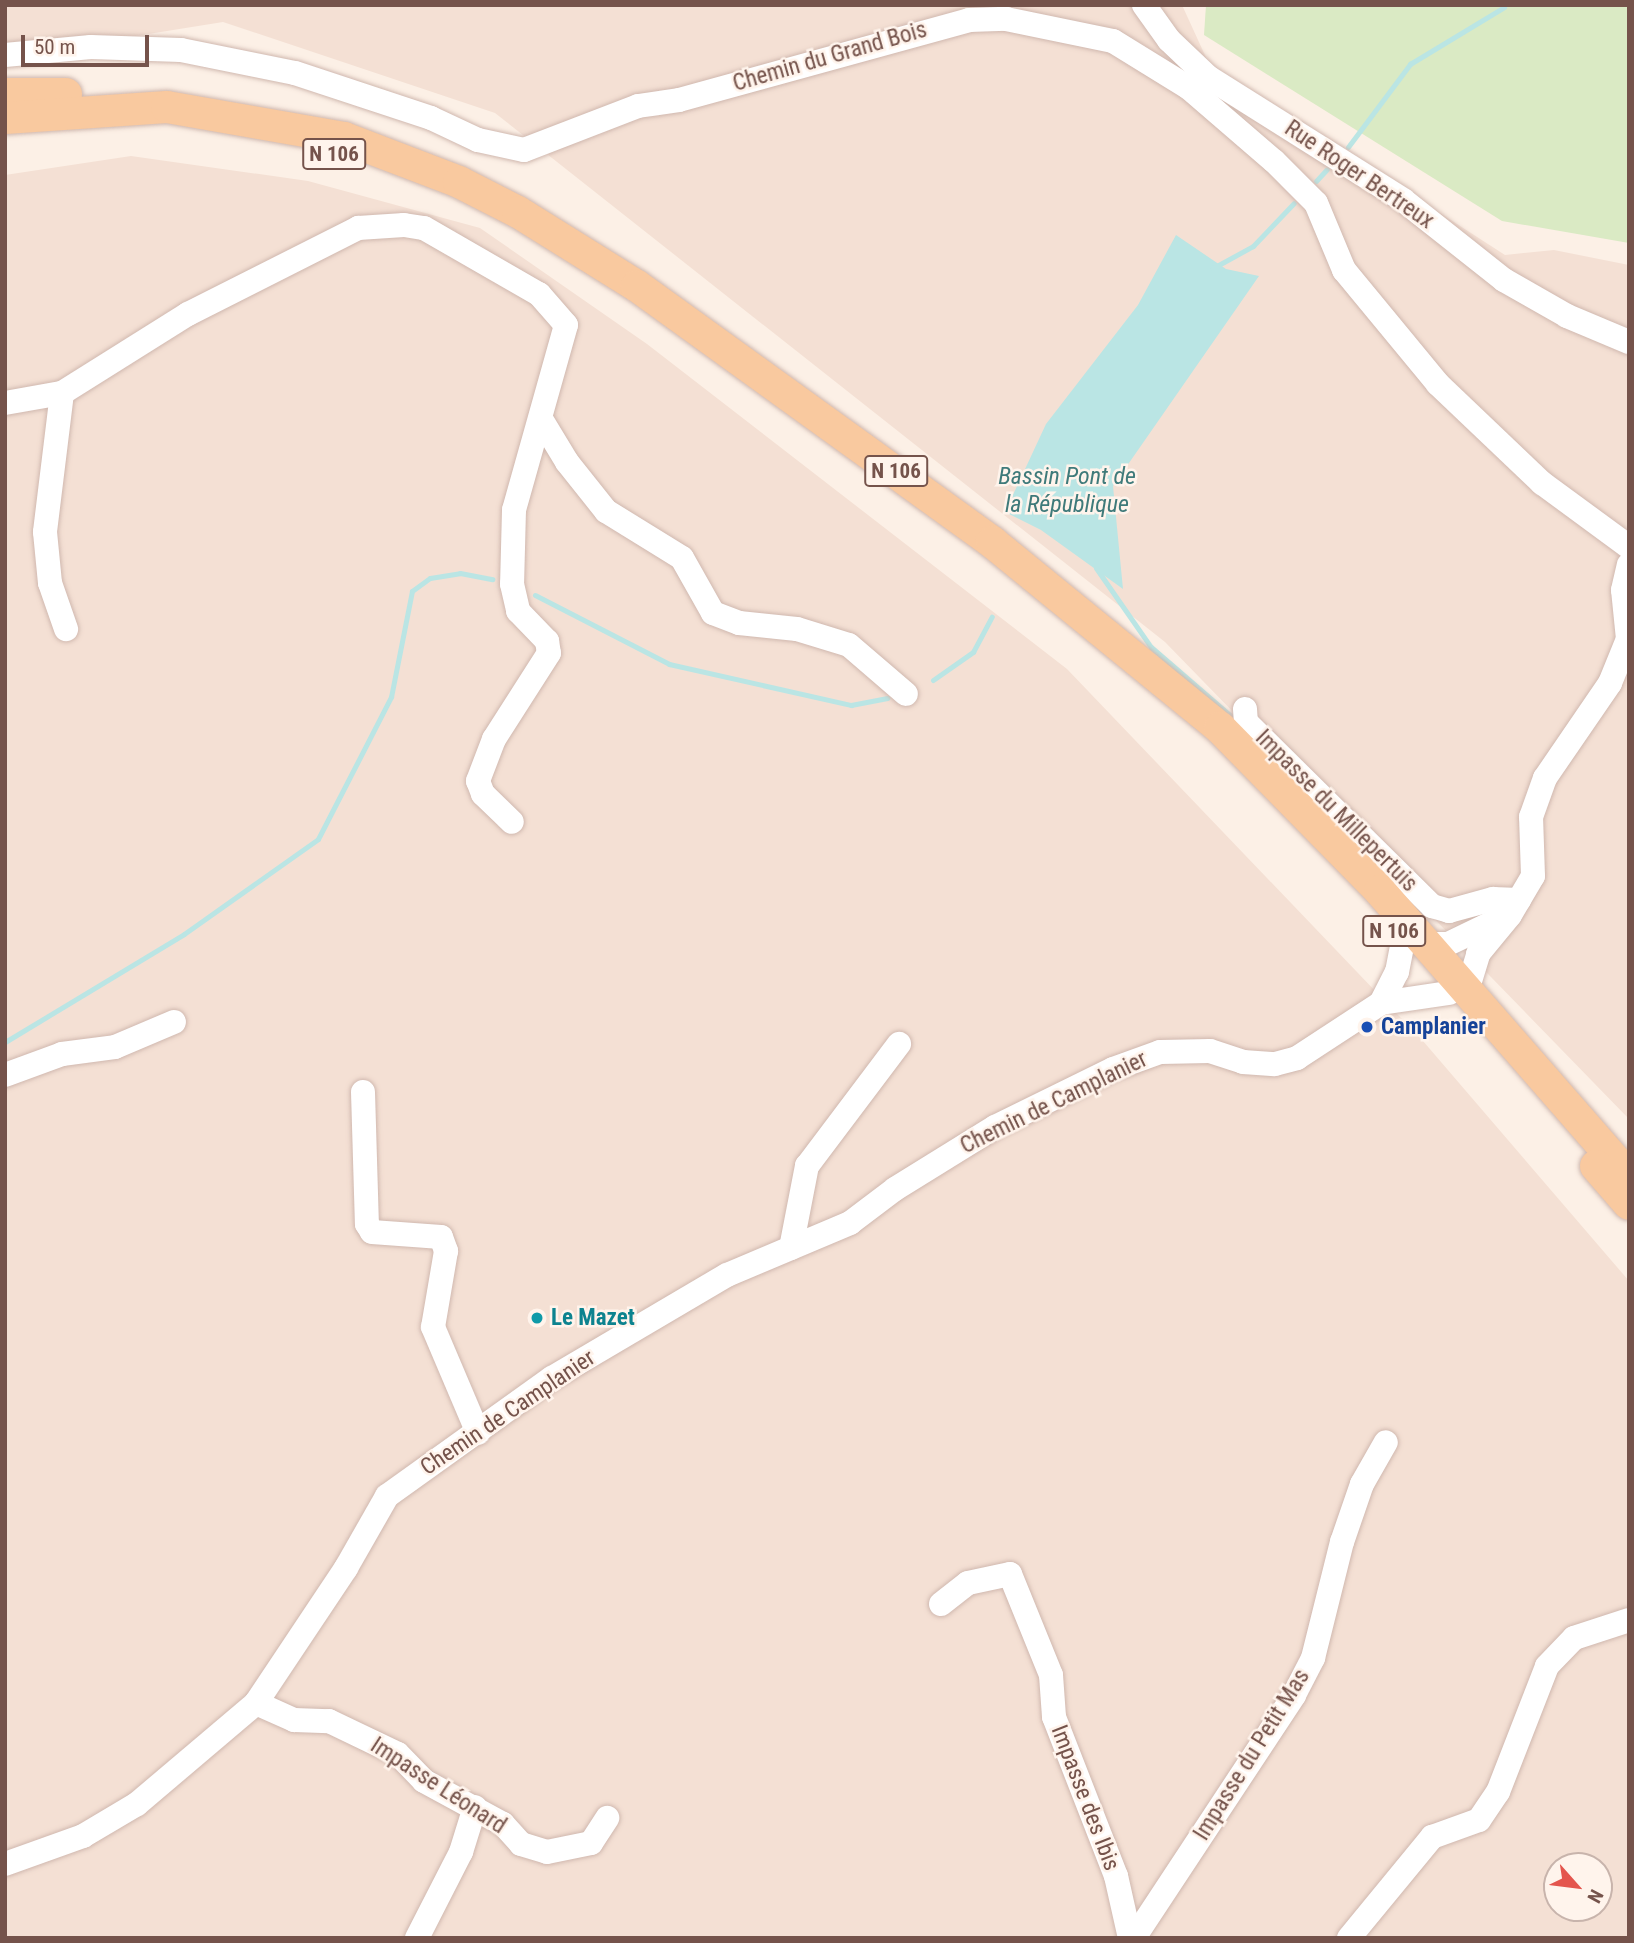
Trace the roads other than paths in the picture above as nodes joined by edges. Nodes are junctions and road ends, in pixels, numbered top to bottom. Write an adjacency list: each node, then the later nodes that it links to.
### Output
1 (1144, 5): 8 (street, Rue Roger Bertreux)
2 (5, 55): 12 (street, Chemin du Grand Bois)
3 (5, 94): 4 (main road)
4 (167, 107): 5 (main road, N 106); 7 (main road, N 106)
5 (5, 117)
6 (5, 135): 7 (main road, N 106)
7 (636, 286): 19 (main road, N 106)
8 (1629, 342)
9 (62, 393): 10 (street); 11 (street); 14 (street)
10 (5, 403)
11 (541, 419): 15 (street); 17 (street)
12 (1629, 547)
13 (1629, 565): 18 (street)
14 (66, 629)
15 (906, 694)
16 (1245, 709): 18 (street, Impasse du Millepertuis)
17 (512, 821)
18 (1515, 907): 19 (street); 20 (street)
19 (1415, 943): 20 (main road, N 106); 21 (street, Chemin de Camplanier)
20 (1458, 992): 21 (street, Chemin de Camplanier); 26 (main road, N 106); 27 (main road, N 106)
21 (1381, 1003): 28 (street, Chemin de Camplanier)
22 (174, 1021): 24 (street)
23 (900, 1044): 28 (street)
24 (5, 1075)
25 (363, 1092): 29 (street)
26 (1629, 1176)
27 (1629, 1204)
28 (792, 1248): 29 (street, Chemin de Camplanier)
29 (478, 1433): 33 (street, Chemin de Camplanier)
30 (1386, 1442): 38 (street, Impasse du Petit Mas)
31 (941, 1604): 38 (street, Impasse des Ibis)
32 (1629, 1619): 39 (street)
33 (256, 1703): 34 (street, Impasse Léonard); 36 (street, Chemin de Camplanier)
34 (475, 1807): 35 (street, Impasse Léonard); 37 (street)
35 (607, 1818)
36 (5, 1864)
37 (417, 1938)
38 (1132, 1938)
39 (1349, 1938)

